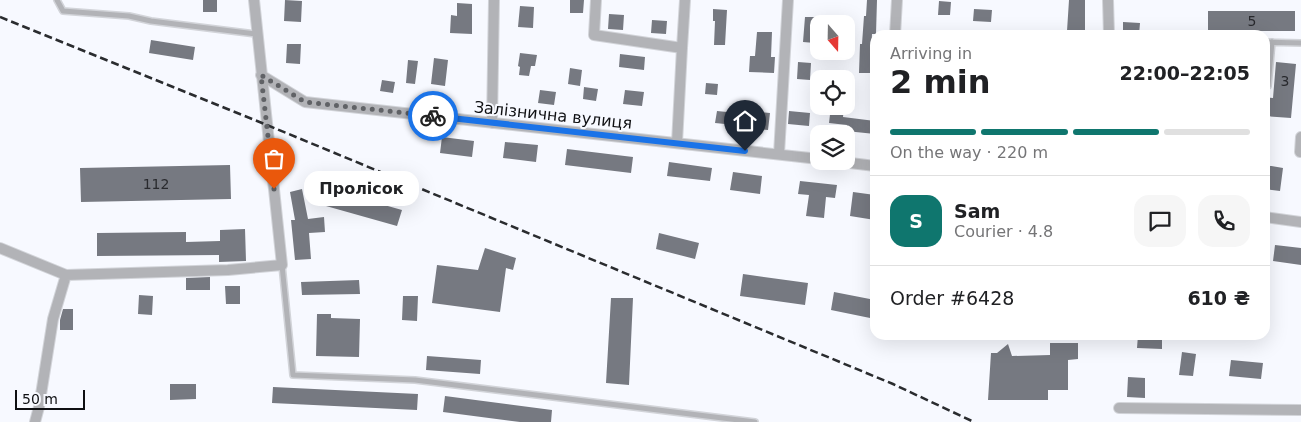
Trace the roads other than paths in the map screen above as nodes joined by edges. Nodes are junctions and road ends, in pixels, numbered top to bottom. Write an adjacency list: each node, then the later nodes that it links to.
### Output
1 (58, 0): 11 (lane)
2 (254, 0): 11 (street)
3 (494, 0): 17 (street)
4 (596, 0): 14 (street)
5 (685, 0): 14 (street)
6 (788, 0): 21 (street)
7 (897, 0): 9 (street)
8 (1108, 0): 10 (street)
9 (895, 30)
10 (1109, 30)
11 (256, 34): 16 (street)
12 (1272, 42): 13 (lane); 15 (lane)
13 (1301, 43)
14 (682, 48): 19 (street)
15 (1270, 64)
16 (261, 75): 17 (street, Залізнична вулиця); 28 (street)
17 (492, 123): 19 (street, Залізнична вулиця)
18 (1301, 136): 20 (street)
19 (676, 143): 21 (street, Залізнична вулиця)
20 (1300, 152)
21 (779, 154): 22 (street, Залізнична вулиця)
22 (810, 158)
23 (855, 164): 24 (street)
24 (870, 165)
25 (1270, 217): 26 (street)
26 (1301, 222)
27 (0, 248): 29 (street)
28 (282, 265): 29 (street); 33 (lane)
29 (66, 275): 32 (street)
30 (1119, 408): 31 (street)
31 (1301, 410)
32 (35, 422)
33 (755, 422)

